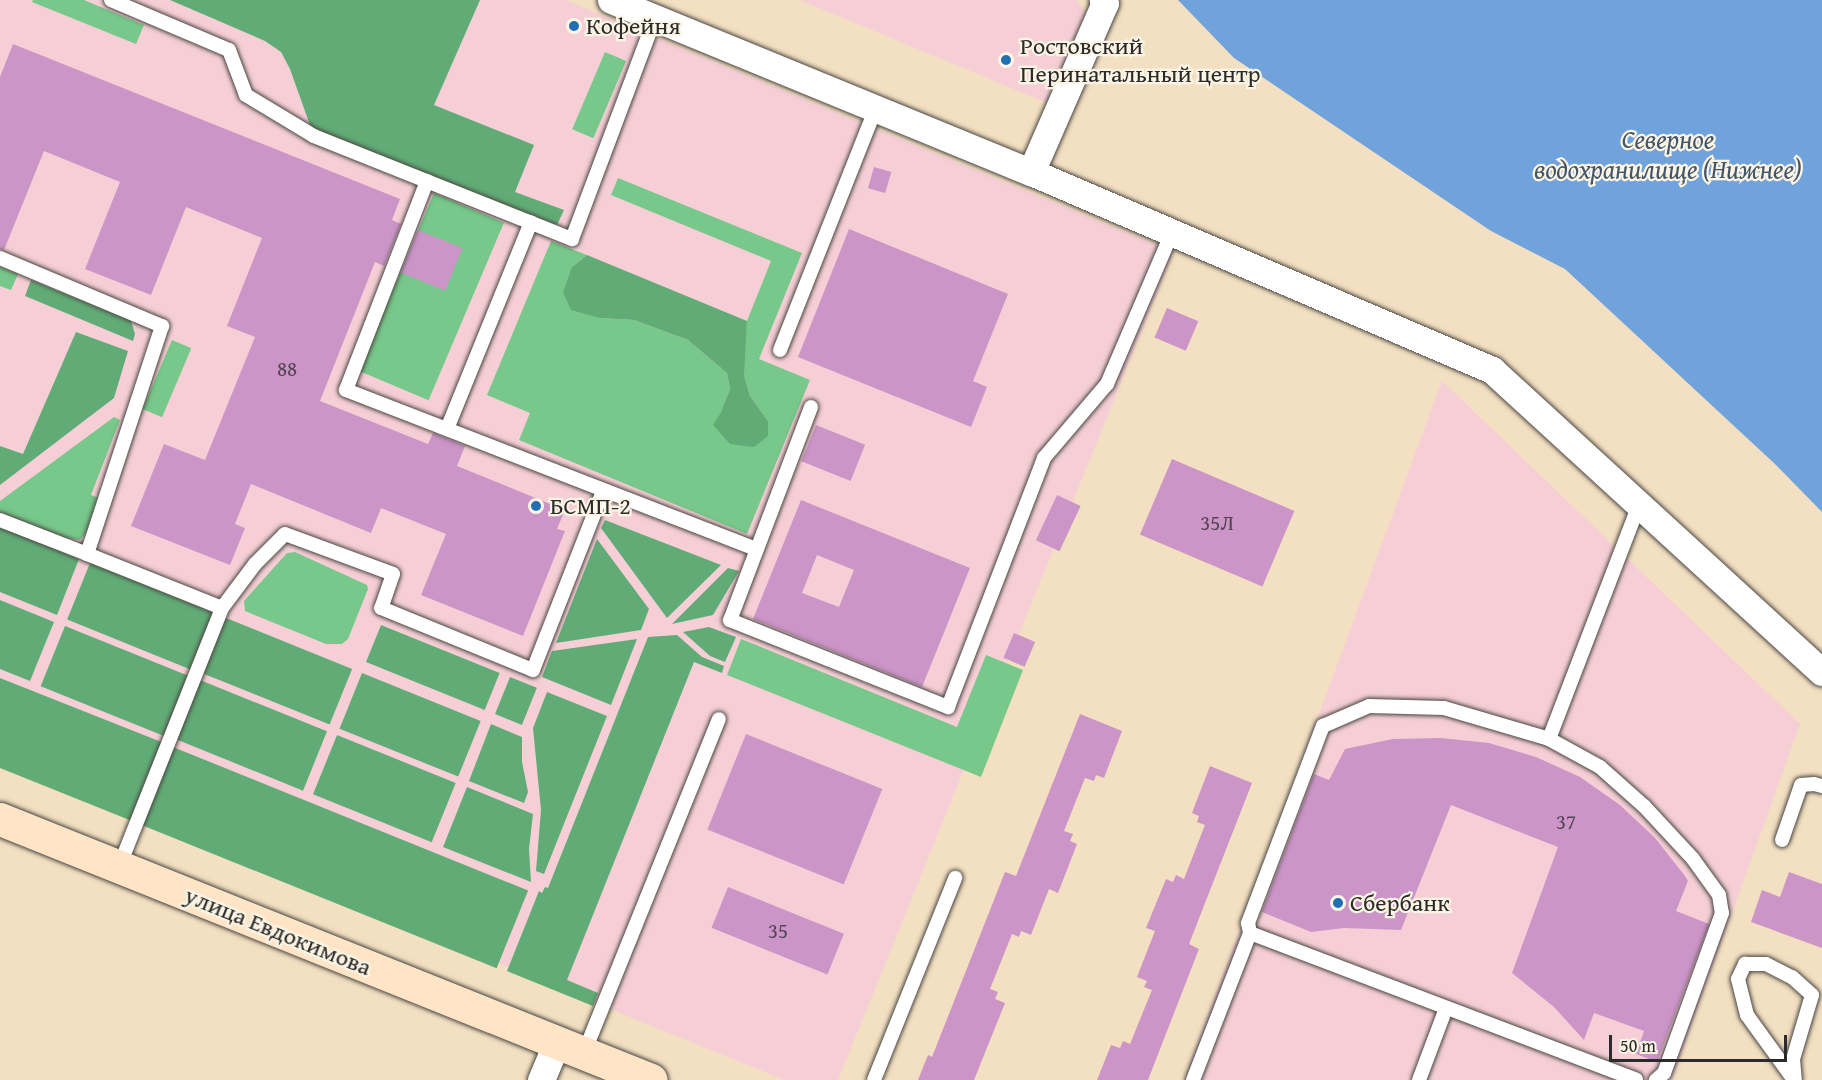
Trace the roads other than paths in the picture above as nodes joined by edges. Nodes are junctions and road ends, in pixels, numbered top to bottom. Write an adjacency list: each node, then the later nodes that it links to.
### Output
1 (111, 0): 7 (lane)
2 (611, 0): 4 (street)
3 (1103, 0): 6 (street)
4 (655, 18): 5 (street); 8 (lane)
5 (876, 107): 6 (street); 11 (lane)
6 (1031, 172): 9 (street)
7 (428, 181): 8 (lane); 13 (lane)
8 (531, 222): 13 (lane)
9 (1172, 232): 15 (street); 17 (lane)
10 (0, 258): 18 (lane)
11 (780, 350)
12 (811, 407): 17 (lane)
13 (447, 429): 14 (lane)
14 (603, 491): 17 (lane); 19 (lane)
15 (1639, 505): 20 (street); 22 (lane)
16 (0, 520): 18 (lane)
17 (756, 549)
18 (87, 554): 19 (lane)
19 (222, 608): 26 (lane)
20 (1822, 672)
21 (719, 719): 30 (lane)
22 (1549, 739): 28 (lane); 37 (lane)
23 (1822, 786): 25 (lane)
24 (0, 819): 26 (main road, улица Евдокимова)
25 (1782, 840)
26 (119, 867): 30 (main road, улица Евдокимова)
27 (955, 878): 33 (lane)
28 (1250, 933): 29 (lane); 34 (lane)
29 (1446, 1008): 35 (lane); 36 (lane)
30 (570, 1048): 31 (street); 32 (main road, улица Евдокимова)
31 (541, 1080)
32 (651, 1080)
33 (874, 1080)
34 (1193, 1080)
35 (1419, 1080)
36 (1636, 1080)
37 (1656, 1080)
38 (1794, 1080): 38 (lane)

